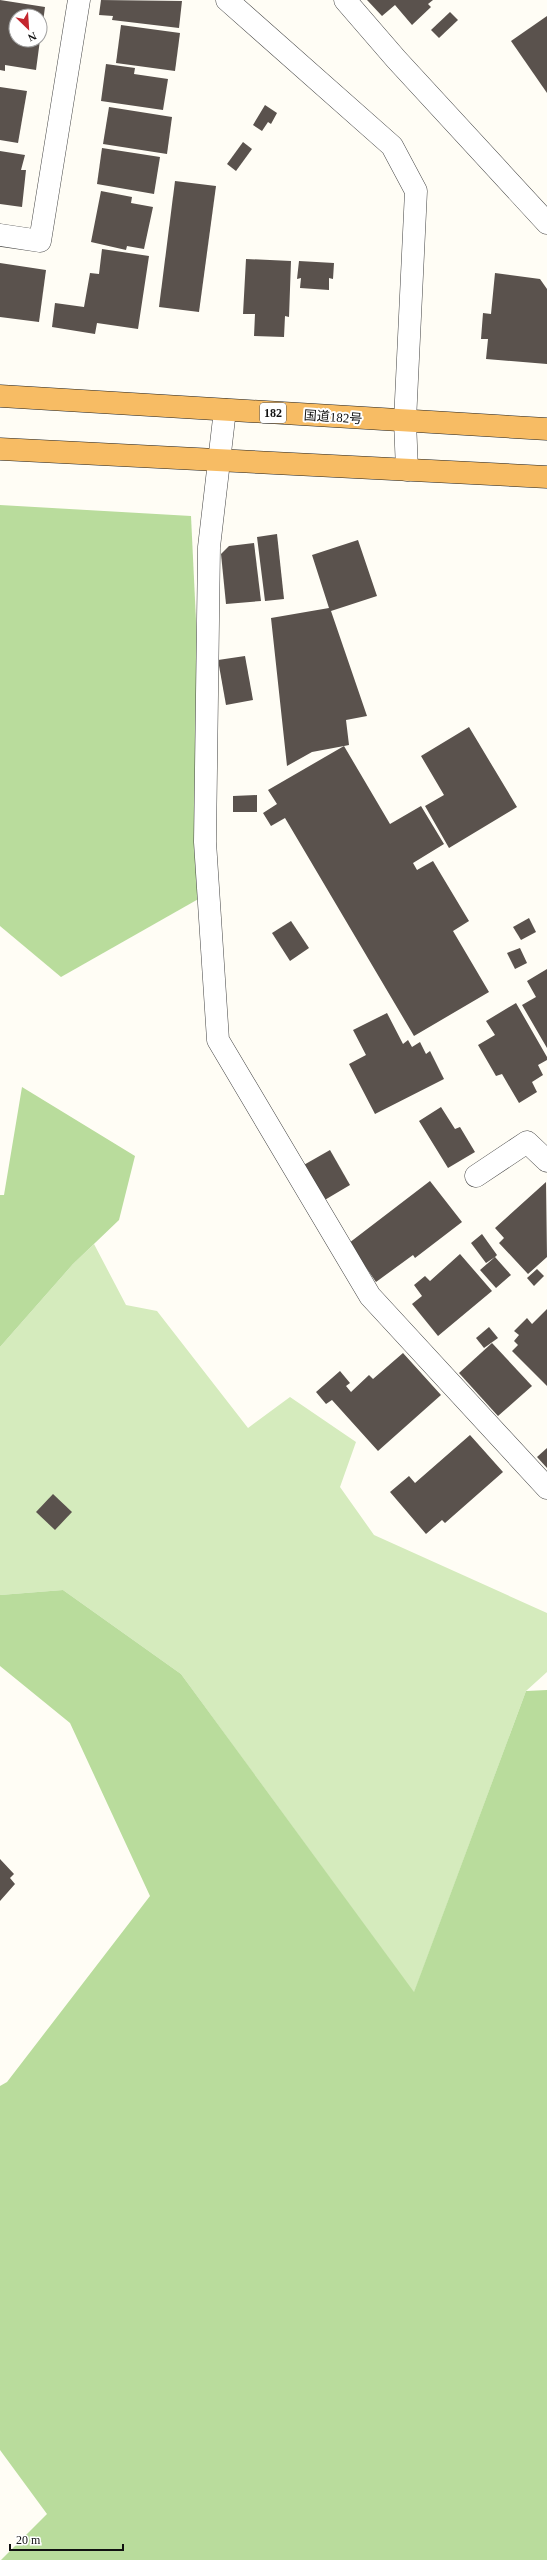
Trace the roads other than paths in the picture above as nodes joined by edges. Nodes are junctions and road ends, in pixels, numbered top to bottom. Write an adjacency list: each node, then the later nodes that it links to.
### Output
1 (79, 0): 5 (street)
2 (227, 0): 8 (street)
3 (345, 0): 4 (street)
4 (547, 223)
5 (0, 235)
6 (0, 396): 7 (highway, 国道182号 / 182)
7 (225, 410): 8 (highway, 国道182号 / 182); 11 (street)
8 (405, 421): 9 (highway, 国道182号 / 182); 12 (street)
9 (547, 429)
10 (0, 449): 11 (highway)
11 (220, 460): 12 (highway); 16 (street)
12 (407, 470): 13 (highway)
13 (547, 477)
14 (547, 1161): 15 (street)
15 (476, 1176)
16 (547, 1488)

